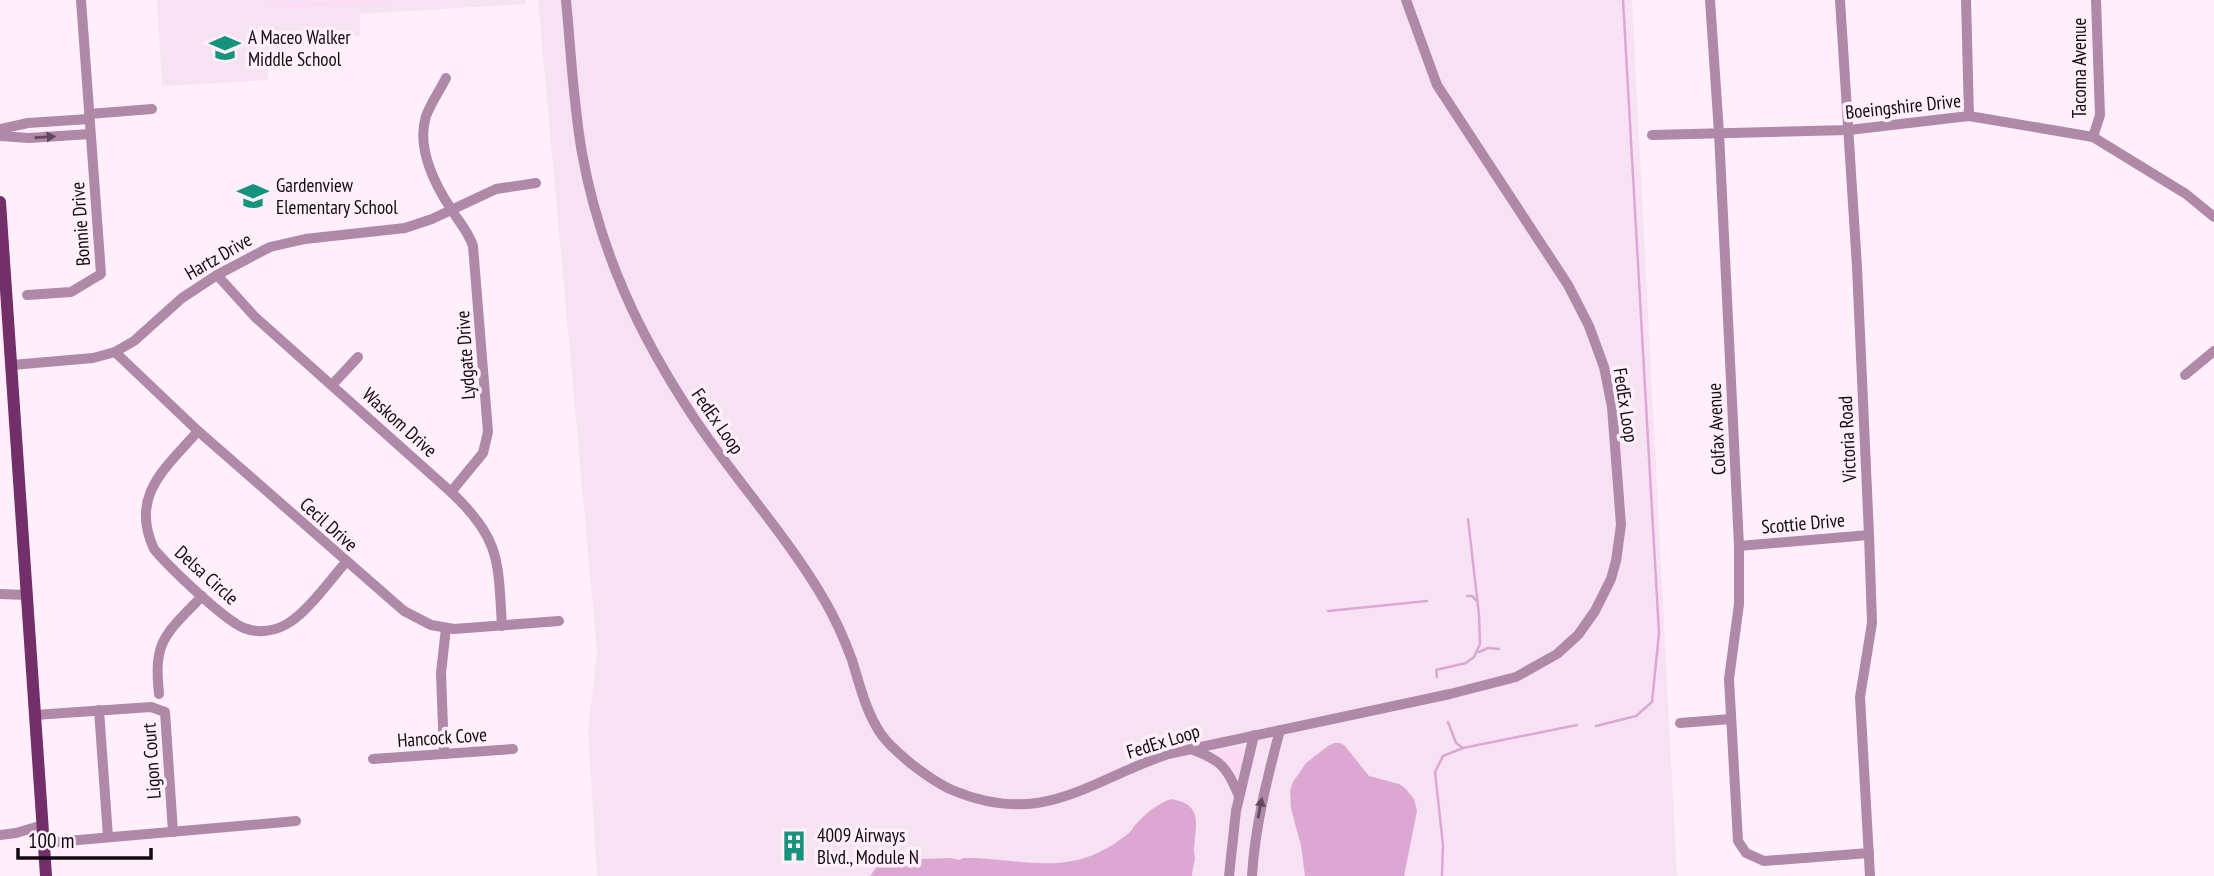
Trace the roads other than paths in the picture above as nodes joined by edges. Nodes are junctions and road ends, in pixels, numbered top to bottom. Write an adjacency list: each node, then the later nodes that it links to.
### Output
1 (81, 0): 10 (street, Bonnie Drive)
2 (566, 0): 50 (street, FedEx Loop)
3 (1406, 0): 48 (street, FedEx Loop)
4 (1710, 0): 14 (street, Colfax Avenue)
5 (1840, 0): 13 (street, Victoria Road)
6 (1966, 0): 11 (street)
7 (2096, 0): 18 (street, Tacoma Avenue)
8 (446, 78): 21 (street, Lydgate Drive)
9 (152, 109): 10 (street)
10 (89, 116): 12 (street); 15 (street, Bonnie Drive)
11 (1969, 116): 13 (street, Boeingshire Drive); 18 (street, Boeingshire Drive)
12 (0, 129)
13 (1849, 130): 14 (street, Boeingshire Drive); 34 (street, Victoria Road)
14 (1719, 133): 16 (street, Boeingshire Drive); 35 (street, Colfax Avenue)
15 (90, 134): 17 (street, one-way to 15); 24 (street, Bonnie Drive)
16 (1652, 135)
17 (0, 136)
18 (2093, 137): 22 (street, Boeingshire Drive)
19 (536, 183): 21 (street, Hartz Drive)
20 (0, 202): 25 (main road)
21 (451, 209): 23 (street, Hartz Drive); 33 (street, Lydgate Drive)
22 (2214, 218)
23 (217, 275): 27 (street, Hartz Drive); 31 (street, Waskom Drive)
24 (27, 295)
25 (3, 300): 29 (main road)
26 (2214, 351): 30 (street)
27 (115, 352): 29 (street, Hartz Drive); 32 (street, Cecil Drive)
28 (358, 357): 31 (street)
29 (12, 365): 38 (main road)
30 (2185, 375)
31 (332, 385): 33 (street, Waskom Drive)
32 (198, 430): 36 (street, Cecil Drive); 39 (street, Delsa Circle)
33 (451, 492): 41 (street, Waskom Drive)
34 (1869, 535): 35 (street, Scottie Drive); 61 (street, Victoria Road)
35 (1739, 545): 46 (street, Colfax Avenue)
36 (345, 562): 39 (street, Delsa Circle); 42 (street, Cecil Drive)
37 (0, 594): 38 (street)
38 (26, 595): 45 (main road)
39 (202, 596): 43 (street)
40 (559, 621): 41 (street, Cecil Drive)
41 (502, 626): 42 (street, Cecil Drive)
42 (446, 628): 52 (street)
43 (159, 694)
44 (99, 710): 45 (street, Ligon Court); 57 (street, Ligon Court); 59 (street)
45 (35, 715): 56 (main road)
46 (1731, 719): 47 (street); 61 (street, Colfax Avenue)
47 (1679, 723)
48 (1280, 730): 49 (street, FedEx Loop); 64 (street, one-way to 48)
49 (1255, 735): 50 (street, FedEx Loop); 54 (street)
50 (1191, 748): 54 (street)
51 (513, 749): 52 (street, Hancock Cove)
52 (444, 754): 53 (street, Hancock Cove)
53 (373, 759)
54 (1239, 796): 63 (street)
55 (296, 821): 57 (street)
56 (43, 825): 58 (street); 60 (main road)
57 (173, 832): 59 (street)
58 (0, 835)
59 (108, 837): 60 (street)
60 (44, 843): 62 (main road)
61 (1869, 853): 65 (street, Victoria Road)
62 (46, 876)
63 (1229, 876)
64 (1252, 876)
65 (1870, 876)

